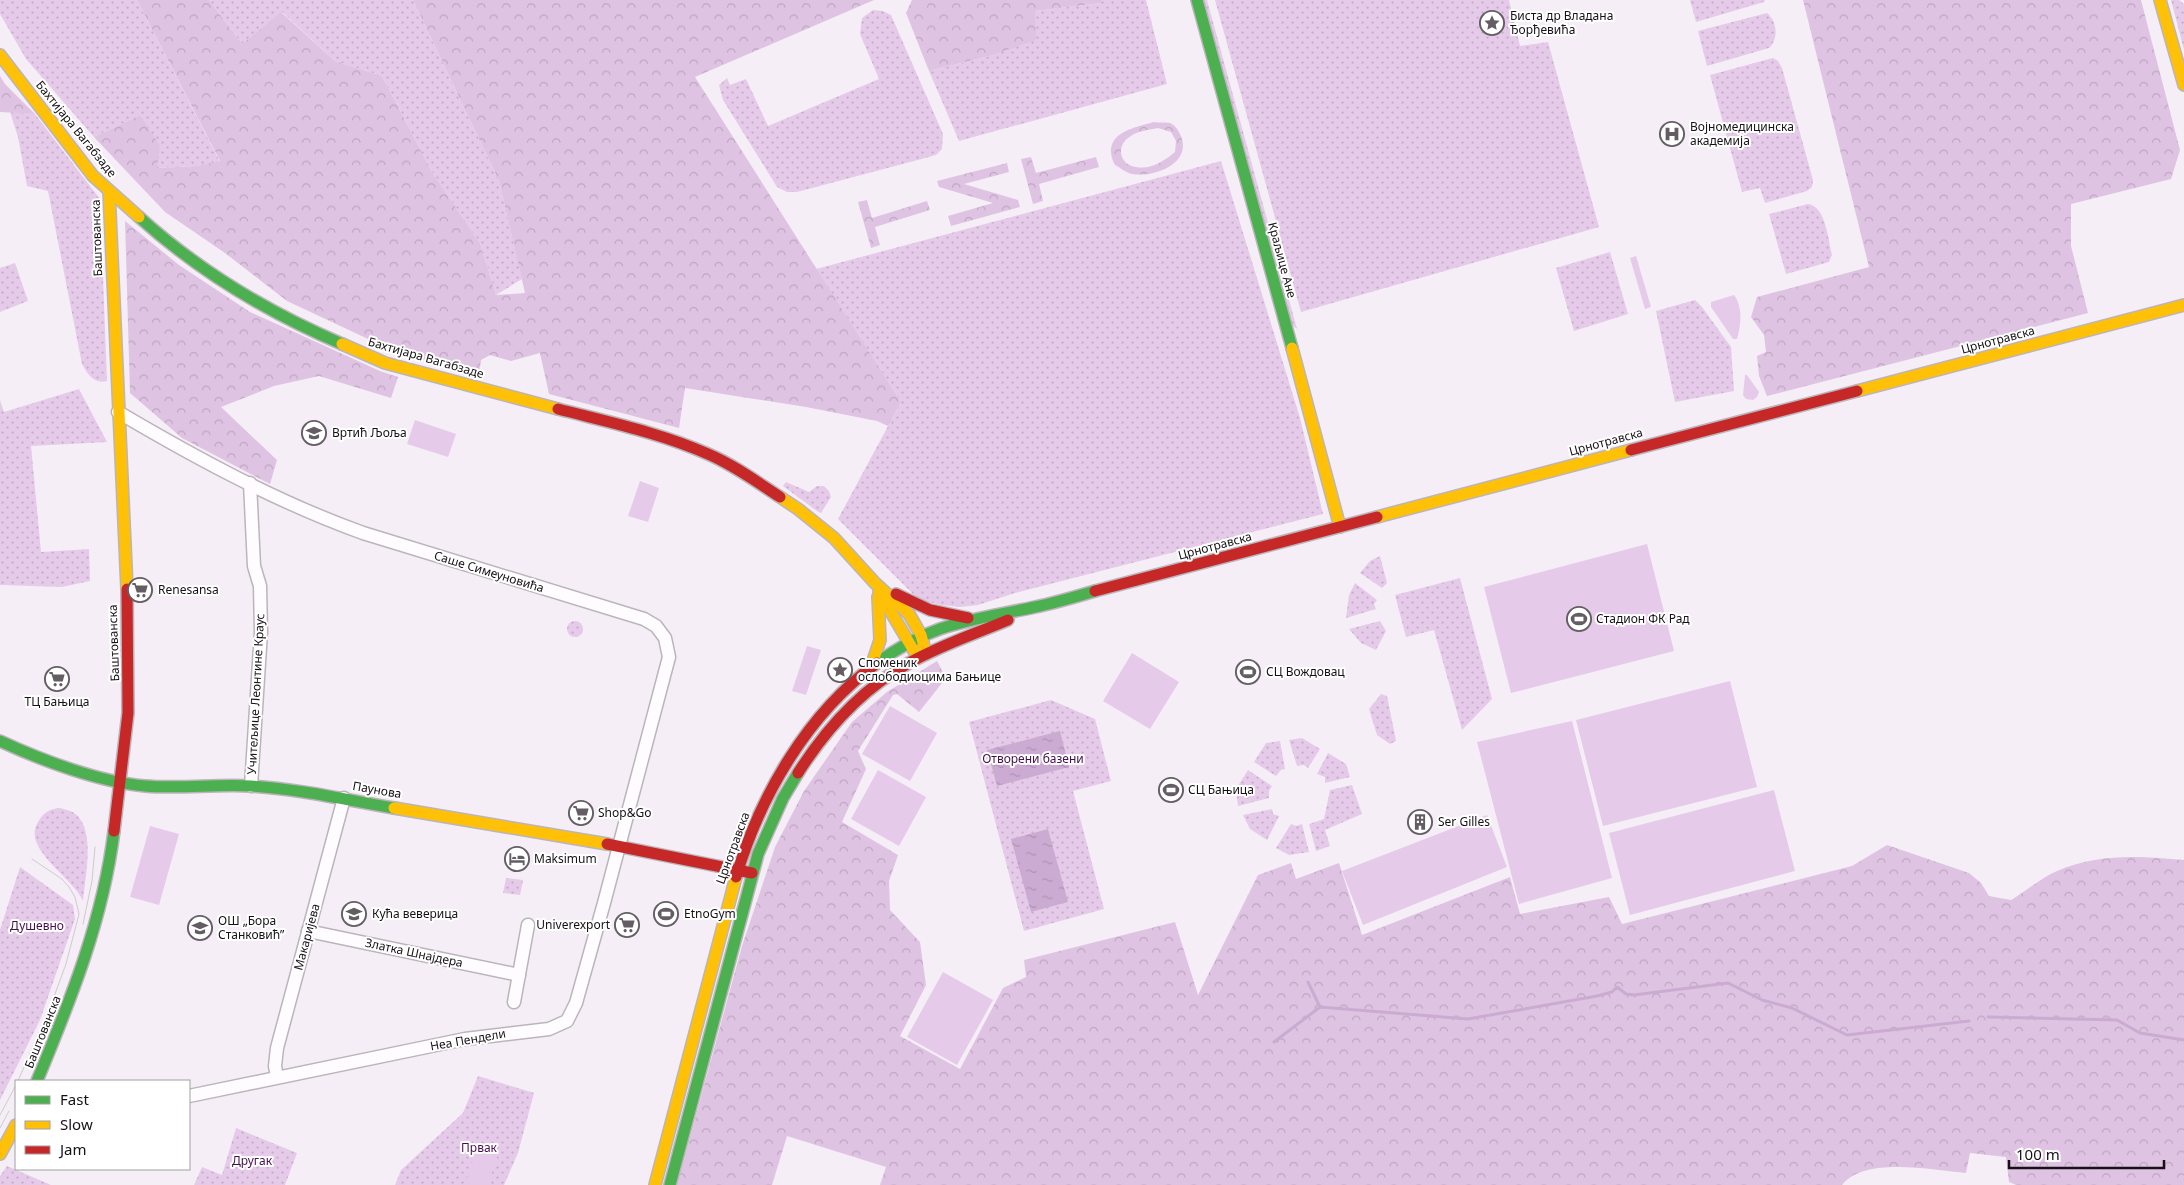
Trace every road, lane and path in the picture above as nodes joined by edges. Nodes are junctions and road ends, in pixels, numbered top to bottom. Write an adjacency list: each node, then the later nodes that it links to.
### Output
1 (1197, 0): 9 (main road, Краљице Ане)
2 (2160, 0): 4 (main road)
3 (0, 55): 5 (main road, Бахтијара Вагабзаде)
4 (2184, 85)
5 (109, 191): 7 (main road, Баштованска); 10 (main road, Бахтијара Вагабзаде)
6 (2184, 305): 9 (main road, Црнотравска)
7 (118, 412): 8 (street, Саше Симеуновића); 18 (main road, Баштованска)
8 (250, 483): 19 (street, Учитељице Леонтине Краус); 21 (street, Саше Симеуновића)
9 (1340, 527): 11 (main road, Црнотравска)
10 (875, 583): 12 (main road); 13 (main road, Бахтијара Вагабзаде); 14 (main road, Бахтијара Вагабзаде); 16 (main road)
11 (1036, 607): 12 (main road, Црнотравска); 15 (main road, Црнотравска)
12 (978, 618): 13 (main road, Црнотравска)
13 (921, 635): 14 (main road, Црнотравска); 15 (main road, Бахтијара Вагабзаде)
14 (909, 642): 15 (main road, Бахтијара Вагабзаде); 16 (main road, Црнотравска)
15 (922, 656): 23 (main road, Црнотравска)
16 (871, 667): 22 (main road, Црнотравска)
17 (0, 741): 18 (main road, Паунова)
18 (120, 782): 19 (main road, Паунова); 29 (main road, Баштованска)
19 (251, 786): 20 (main road, Паунова)
20 (344, 798): 21 (main road, Паунова); 25 (street, Макаријева)
21 (619, 847): 22 (main road, Паунова); 28 (street, Неа Пендели)
22 (738, 870): 23 (main road, Паунова); 33 (main road, Црнотравска)
23 (752, 873): 34 (main road, Црнотравска)
24 (528, 926): 26 (street)
25 (308, 931): 26 (street, Златка Шнајдера); 28 (street, Макаријева)
26 (519, 976): 27 (street)
27 (514, 1002)
28 (277, 1077): 30 (street, Неа Пендели)
29 (38, 1080)
30 (190, 1096)
31 (15, 1129): 32 (main road)
32 (0, 1154)
33 (655, 1185)
34 (670, 1185)

